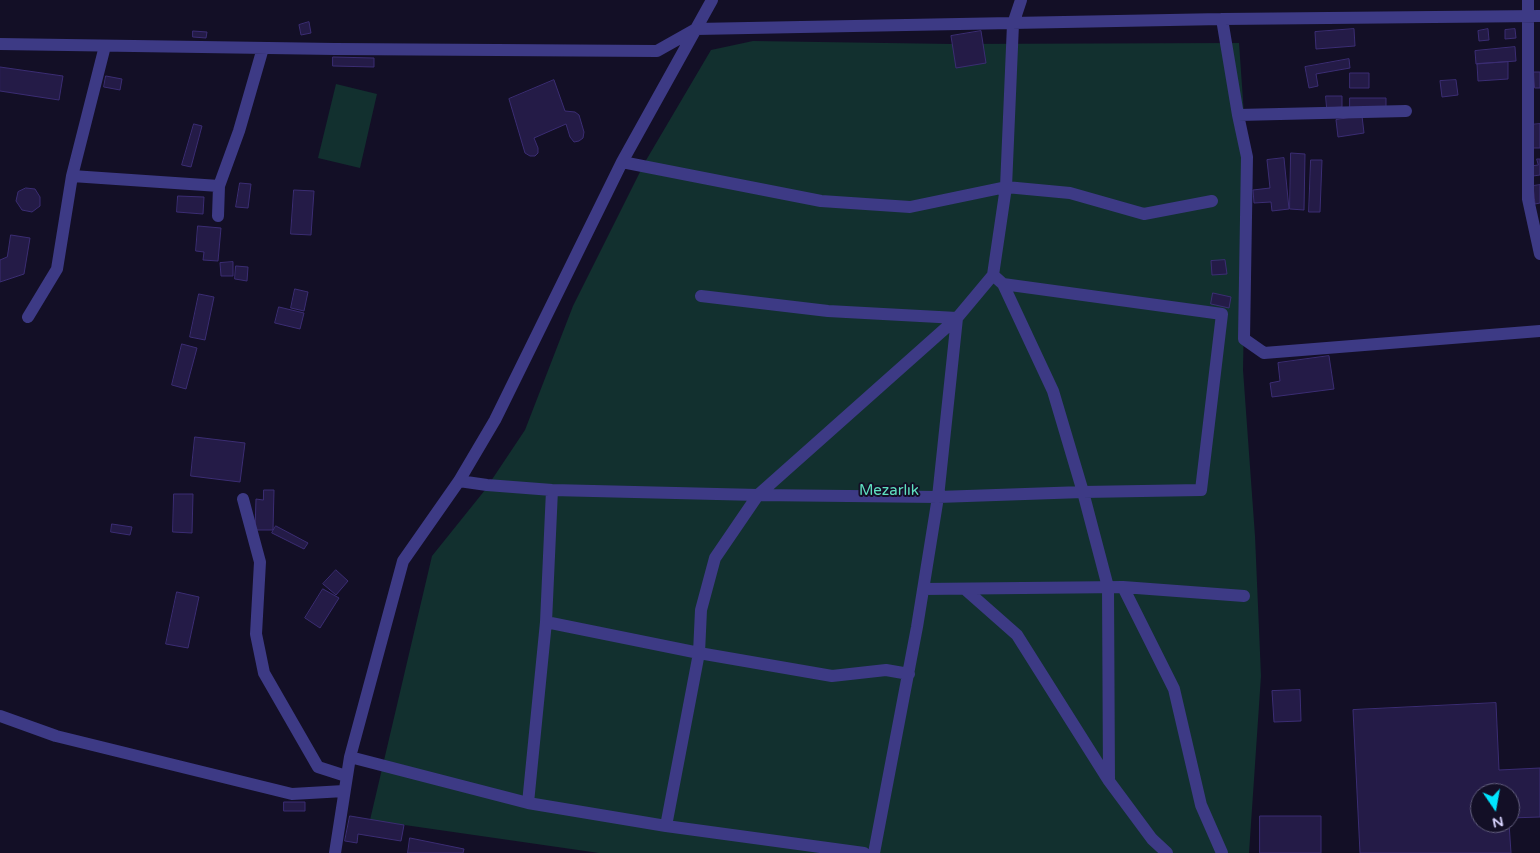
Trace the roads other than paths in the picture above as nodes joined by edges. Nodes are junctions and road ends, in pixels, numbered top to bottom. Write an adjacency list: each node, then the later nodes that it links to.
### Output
1 (712, 0): 7 (street)
2 (1021, 0): 6 (street)
3 (1528, 0): 4 (street)
4 (1534, 16): 5 (street); 19 (street)
5 (1222, 20): 6 (street); 12 (street)
6 (1013, 24): 7 (street); 16 (street)
7 (696, 29): 10 (street); 13 (street)
8 (0, 44): 9 (street)
9 (105, 46): 10 (street); 14 (street)
10 (264, 48): 15 (street)
11 (1406, 111): 12 (street)
12 (1238, 115): 25 (street)
13 (622, 162): 16 (street); 26 (street)
14 (72, 176): 15 (street); 23 (street)
15 (219, 186): 18 (street)
16 (1006, 187): 17 (street); 20 (street)
17 (1212, 201)
18 (218, 216)
19 (1540, 254)
20 (993, 275): 21 (street); 24 (street)
21 (1003, 284): 28 (street); 28 (street)
22 (701, 296): 24 (street)
23 (28, 317)
24 (957, 318): 29 (street); 30 (street)
25 (1540, 331)
26 (458, 481): 27 (street); 41 (street)
27 (552, 490): 29 (street); 37 (street)
28 (1082, 492): 30 (street); 32 (street)
29 (758, 495): 30 (street); 38 (street)
30 (938, 497): 34 (street)
31 (244, 498): 42 (street)
32 (1108, 587): 33 (street); 35 (street); 43 (street)
33 (1123, 587): 36 (street); 51 (street)
34 (923, 589): 35 (street); 39 (street)
35 (966, 590): 43 (street)
36 (1244, 596)
37 (546, 622): 38 (street); 45 (street)
38 (699, 653): 39 (street); 46 (street)
39 (909, 674): 49 (street)
40 (0, 716): 44 (street)
41 (350, 757): 42 (street); 45 (street)
42 (346, 776): 44 (street)
43 (1109, 781): 50 (street)
44 (344, 791): 47 (street)
45 (528, 803): 46 (street)
46 (666, 826): 48 (street)
47 (335, 853)
48 (864, 853)
49 (874, 853)
50 (1167, 853)
51 (1222, 853)

